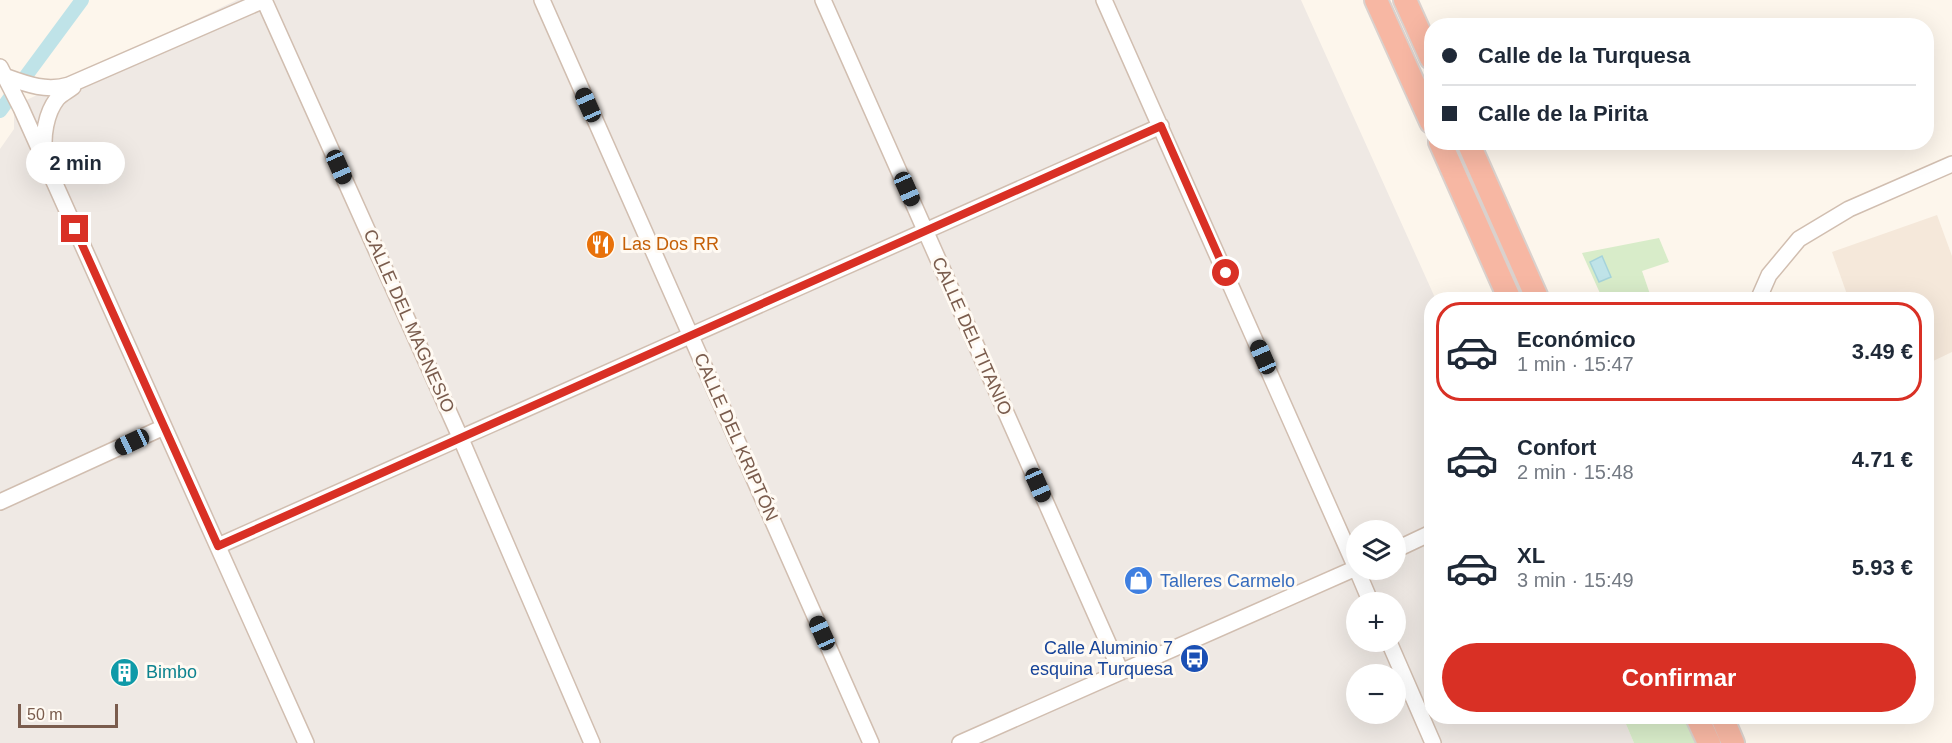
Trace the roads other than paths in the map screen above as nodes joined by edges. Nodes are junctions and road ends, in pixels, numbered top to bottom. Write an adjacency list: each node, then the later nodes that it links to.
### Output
1 (264, 0): 9 (street); 22 (street, CALLE DEL MAGNESIO)
2 (542, 0): 20 (street, CALLE DEL KRIPTÓN)
3 (824, 0): 16 (street, CALLE DEL TITANIO)
4 (1104, 0): 11 (street)
5 (1376, 0): 10 (highway)
6 (1405, 0): 7 (highway)
7 (1424, 42)
8 (2, 71): 9 (street); 15 (street)
9 (81, 82): 15 (street)
10 (1424, 106)
11 (1161, 126): 16 (street); 27 (street)
12 (1444, 150): 17 (highway)
13 (1472, 150): 18 (highway)
14 (1952, 164): 19 (street)
15 (47, 166): 21 (street)
16 (926, 231): 20 (street); 30 (street, CALLE DEL TITANIO)
17 (1506, 292)
18 (1534, 292)
19 (1762, 292)
20 (691, 336): 22 (street); 37 (street, CALLE DEL KRIPTÓN)
21 (164, 427): 23 (street); 26 (street)
22 (461, 439): 26 (street); 36 (street, CALLE DEL MAGNESIO)
23 (0, 502)
24 (1424, 536): 25 (street)
25 (1406, 545)
26 (218, 546): 35 (street)
27 (1346, 546)
28 (1346, 573): 30 (street)
29 (1393, 652): 31 (street)
30 (1120, 672): 38 (street)
31 (1424, 722)
32 (1425, 724): 39 (street)
33 (1700, 724): 40 (highway)
34 (1725, 724): 41 (highway)
35 (306, 743)
36 (592, 743)
37 (871, 743)
38 (960, 743)
39 (1433, 743)
40 (1709, 743)
41 (1734, 743)

